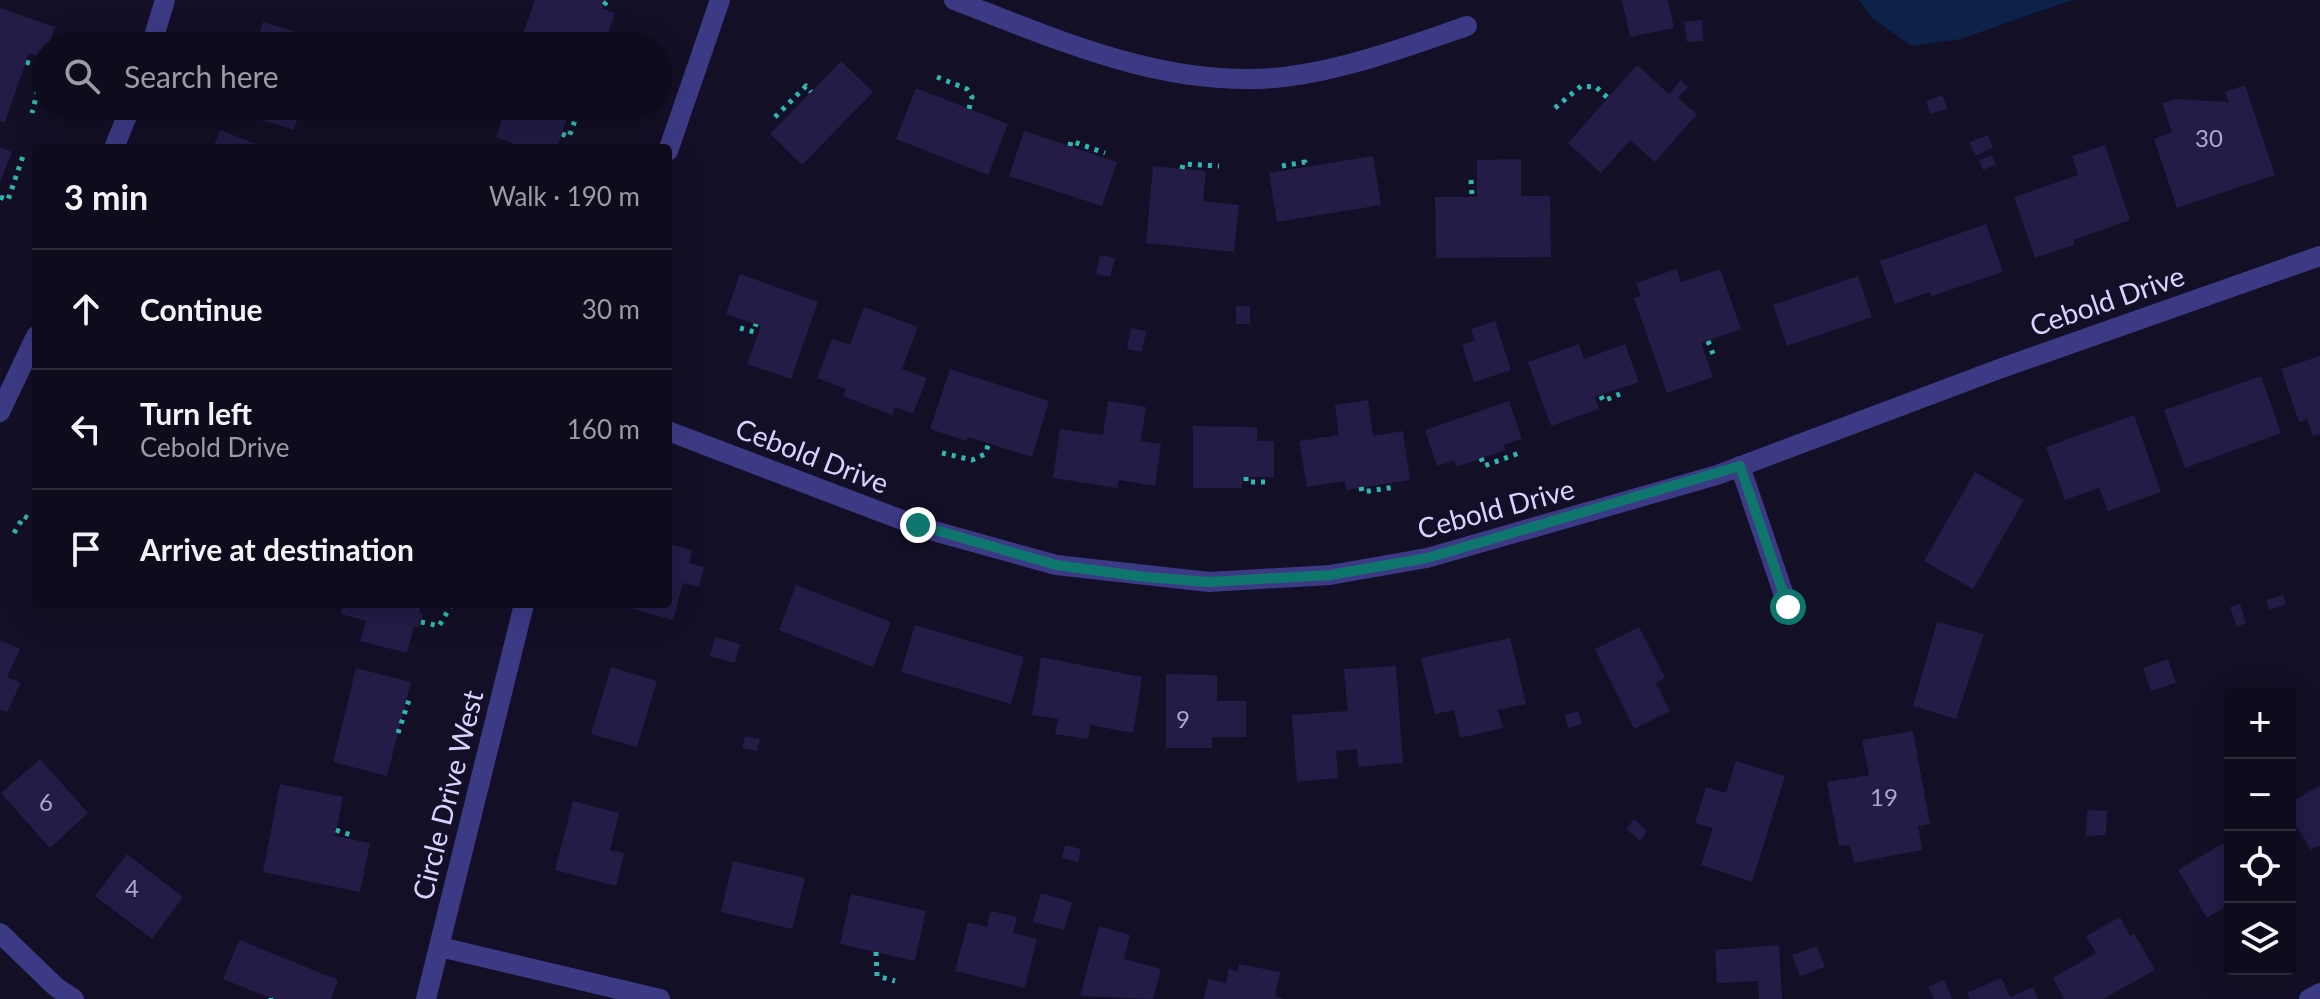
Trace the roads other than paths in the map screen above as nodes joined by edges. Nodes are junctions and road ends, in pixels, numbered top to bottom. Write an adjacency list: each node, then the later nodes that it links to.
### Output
1 (165, 0): 5 (street)
2 (720, 0): 8 (street)
3 (954, 0): 4 (street)
4 (1467, 26)
5 (155, 32)
6 (125, 120): 7 (street)
7 (116, 144)
8 (670, 144)
9 (2320, 256): 13 (street, Cebold Drive)
10 (32, 344): 11 (street)
11 (0, 412)
12 (672, 433): 13 (street, Cebold Drive)
13 (1740, 466): 14 (street)
14 (1788, 607)
15 (523, 608): 17 (street, Circle Drive West)
16 (0, 933): 19 (street)
17 (440, 947): 20 (street, Circle Drive West); 21 (street)
18 (2320, 993): 22 (street)
19 (74, 999)
20 (426, 999)
21 (660, 999)
22 (2309, 999)

